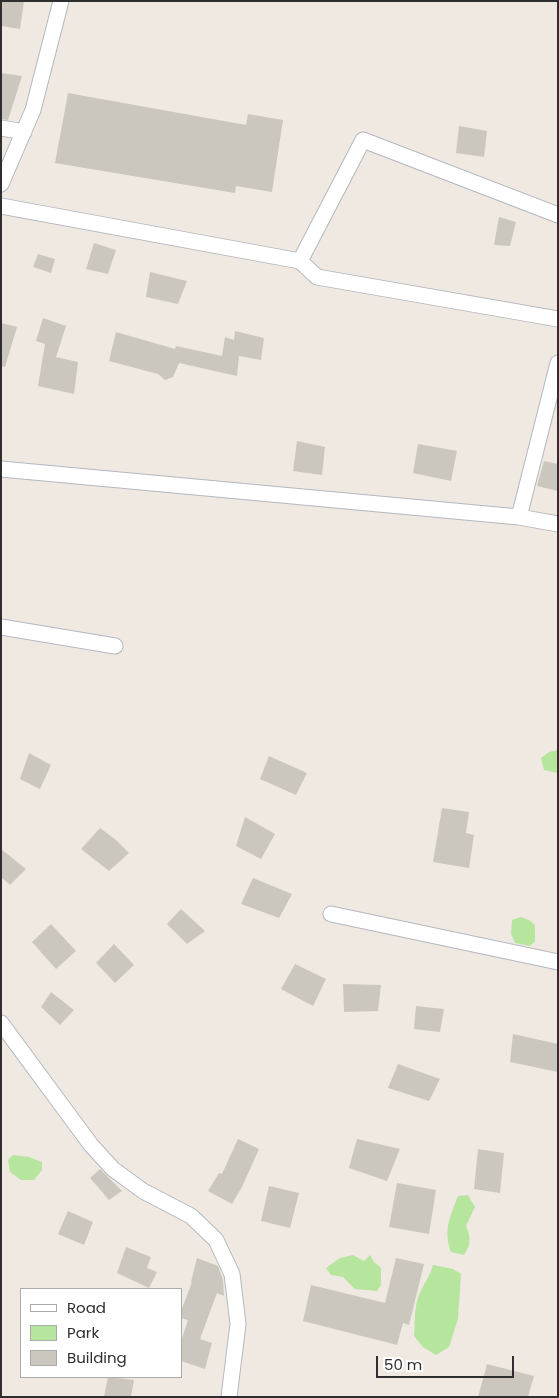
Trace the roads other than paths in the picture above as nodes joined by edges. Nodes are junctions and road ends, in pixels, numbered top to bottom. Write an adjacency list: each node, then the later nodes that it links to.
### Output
1 (61, 1): 3 (street)
2 (1, 128): 3 (street)
3 (24, 132): 4 (street)
4 (1, 184)
5 (1, 206): 7 (street)
6 (558, 215): 7 (street)
7 (300, 261): 8 (street)
8 (558, 319)
9 (558, 362): 11 (street)
10 (1, 469): 11 (street)
11 (519, 517): 12 (street)
12 (558, 524)
13 (1, 627): 14 (street)
14 (114, 646)
15 (331, 914): 16 (street)
16 (558, 962)
17 (1, 1023): 18 (street)
18 (229, 1397)

